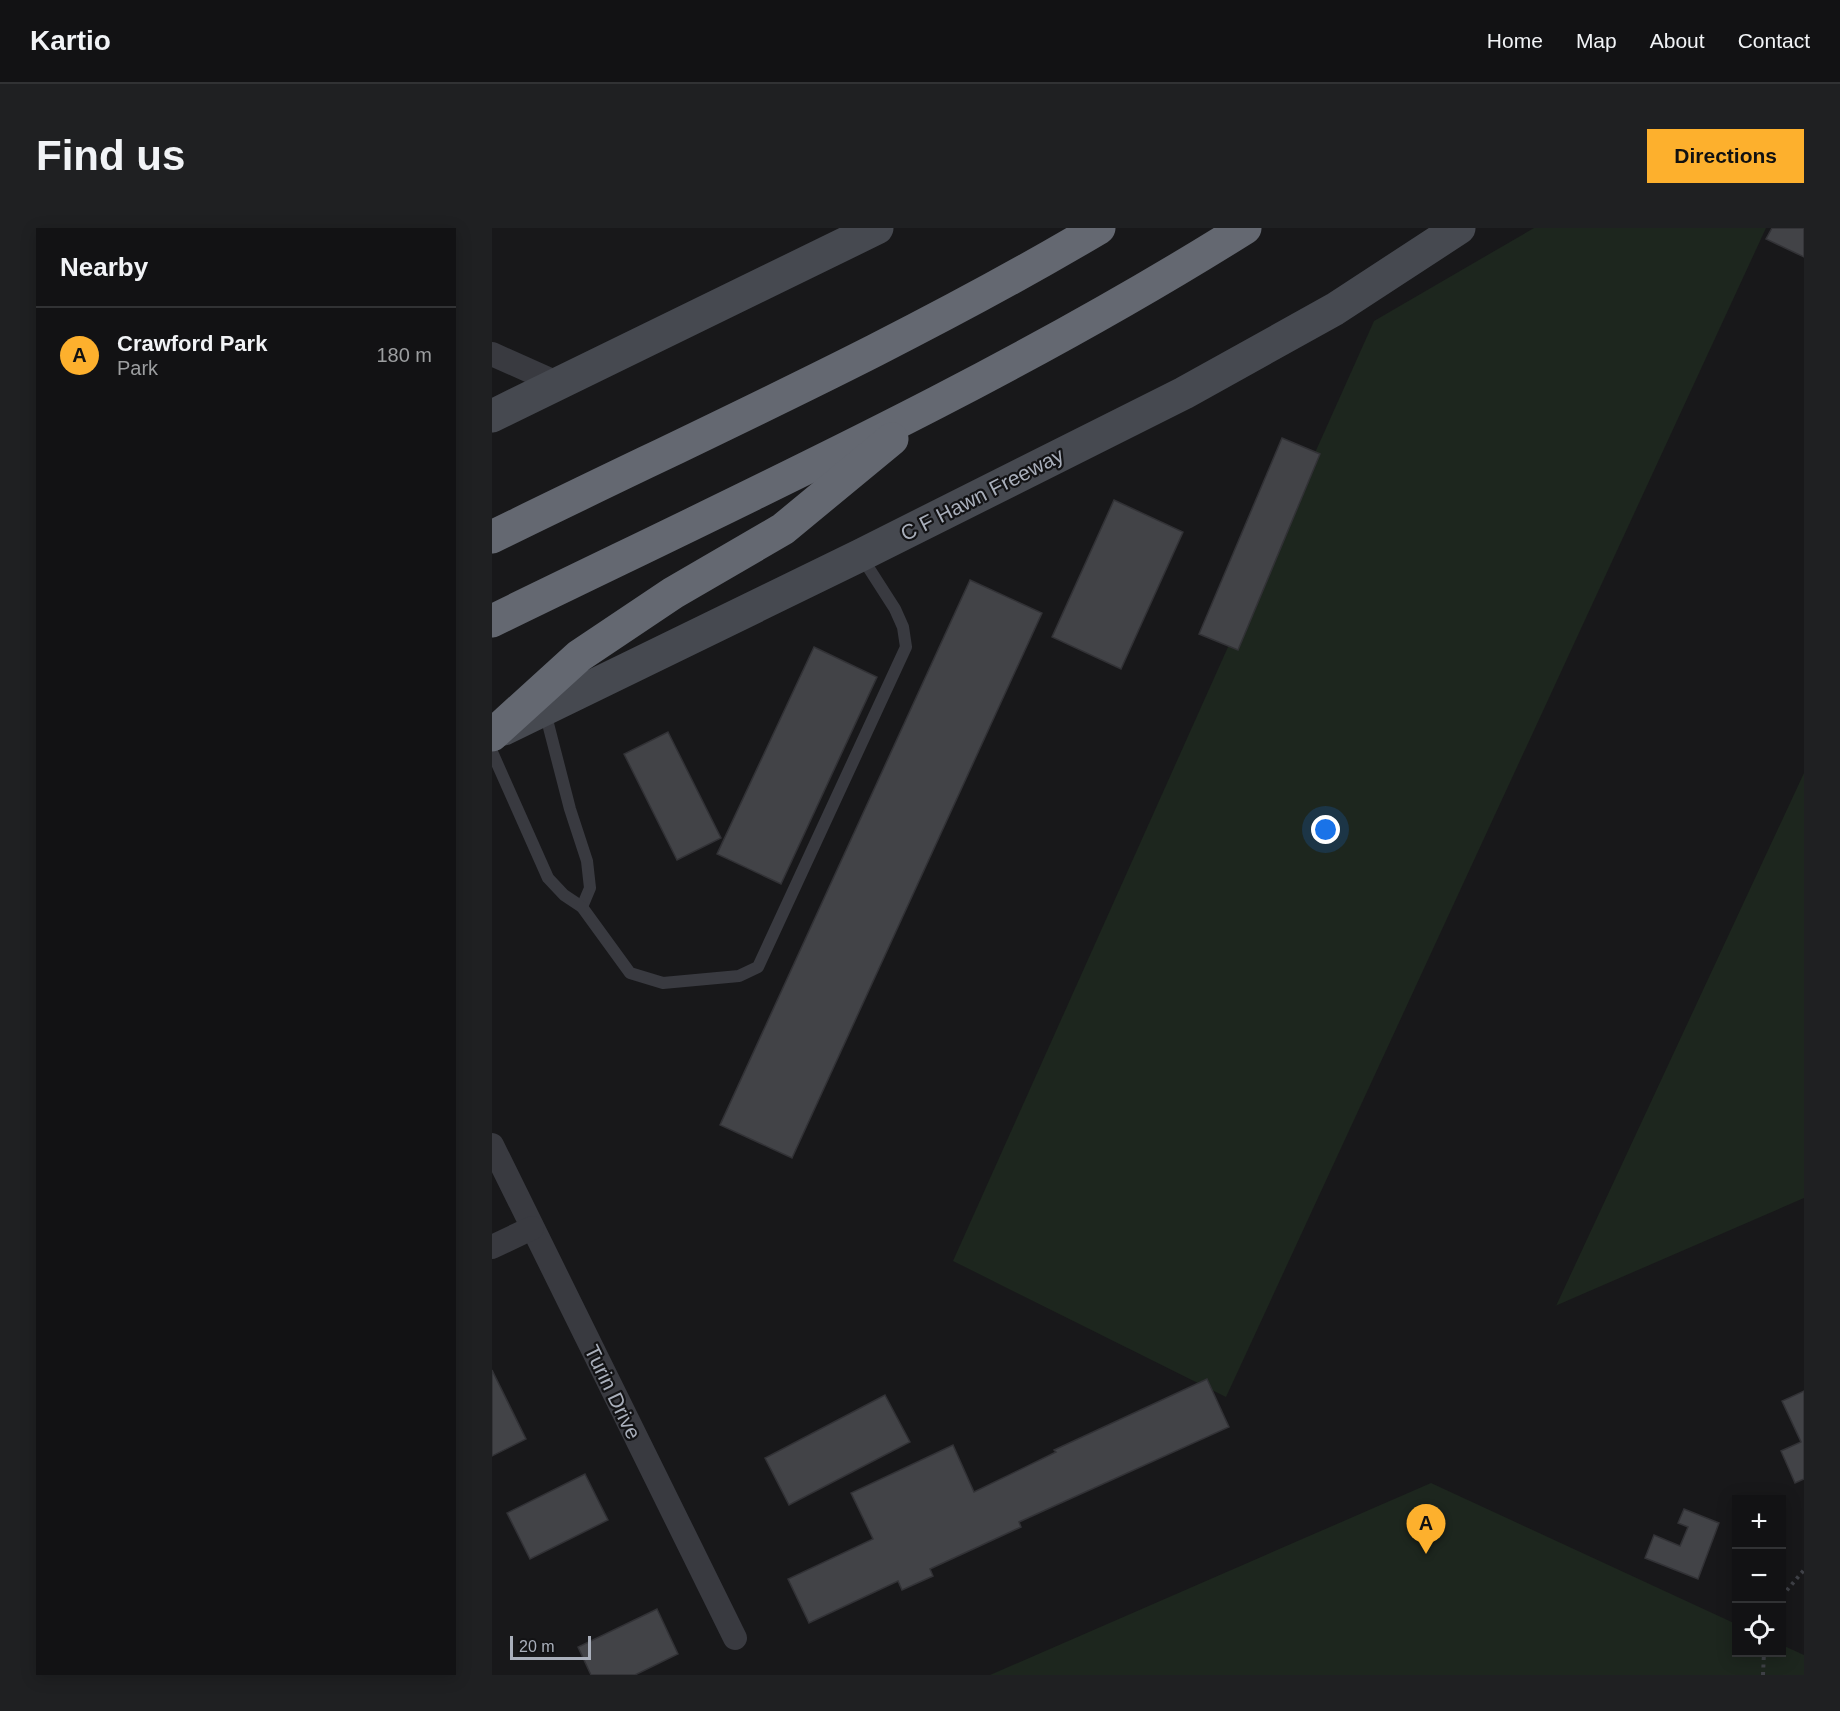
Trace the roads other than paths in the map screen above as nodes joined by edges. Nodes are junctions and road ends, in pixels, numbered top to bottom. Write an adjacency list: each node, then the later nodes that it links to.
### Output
1 (1099, 228): 9 (highway)
2 (1245, 228): 7 (highway)
3 (1459, 228): 10 (main road, C F Hawn Freeway)
4 (870, 230): 6 (main road)
5 (492, 354): 6 (street)
6 (559, 384): 8 (main road)
7 (935, 404): 11 (highway); 13 (highway)
8 (492, 416)
9 (492, 537)
10 (861, 555): 12 (main road, C F Hawn Freeway); 15 (lane)
11 (492, 621)
12 (544, 710): 13 (main road, C F Hawn Freeway); 15 (lane)
13 (492, 735)
14 (492, 752): 15 (lane)
15 (582, 907)
16 (492, 1145): 17 (street, Turin Drive)
17 (532, 1228): 18 (street); 19 (street, Turin Drive)
18 (492, 1247)
19 (735, 1638)

